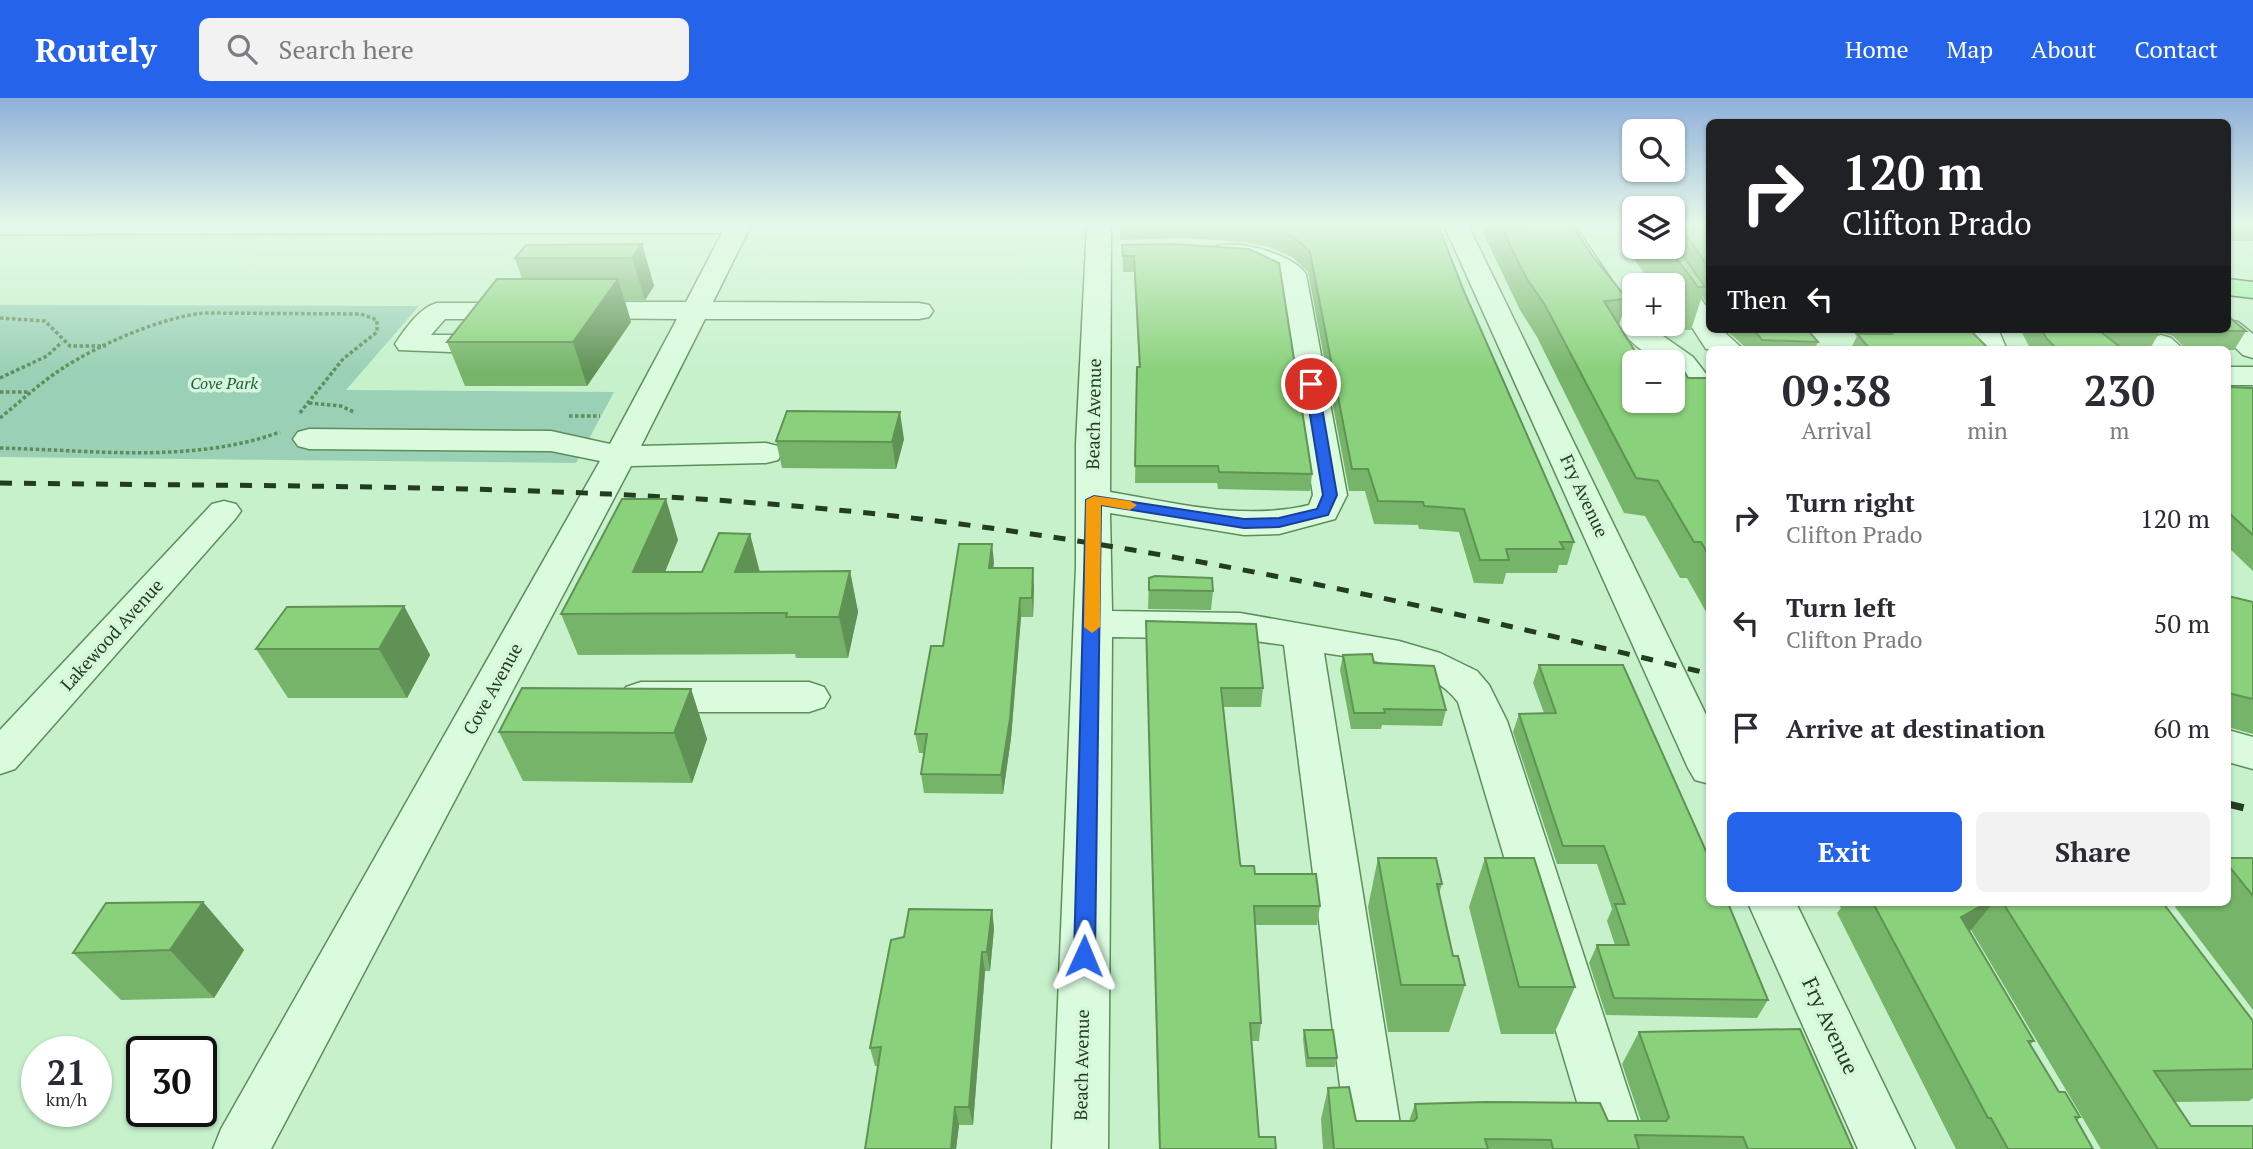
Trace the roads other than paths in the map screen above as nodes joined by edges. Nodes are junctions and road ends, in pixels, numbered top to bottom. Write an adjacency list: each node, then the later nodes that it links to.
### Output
1 (713, 274): 9 (street, Cove Avenue)
2 (1107, 274): 23 (street, Beach Avenue)
3 (1293, 274): 23 (street)
4 (1479, 274): 34 (street, Fry Avenue)
5 (1594, 274): 19 (street)
6 (1671, 274): 12 (street)
7 (2231, 287): 8 (main road)
8 (2253, 290)
9 (695, 310): 10 (street); 11 (street); 22 (street, Cove Avenue)
10 (527, 311)
11 (919, 311)
12 (1706, 328)
13 (2231, 331): 16 (street)
14 (1709, 333): 15 (street)
15 (1722, 346)
16 (2253, 349)
17 (2231, 376): 18 (street)
18 (2253, 376)
19 (1706, 395)
20 (294, 431): 22 (street)
21 (766, 453): 22 (street)
22 (620, 456): 27 (street, Cove Avenue)
23 (1094, 500): 25 (street, Beach Avenue)
24 (224, 511): 33 (street, Lakewood Avenue)
25 (1092, 624): 26 (street); 37 (street, Beach Avenue)
26 (1302, 636): 38 (street); 39 (street)
27 (492, 692): 28 (street); 36 (street, Cove Avenue)
28 (532, 695)
29 (610, 697): 30 (street)
30 (809, 697)
31 (2231, 748): 32 (street)
32 (2253, 752)
33 (0, 758)
34 (1706, 759)
35 (1773, 906): 40 (street, Fry Avenue)
36 (241, 1149)
37 (1080, 1149)
38 (1377, 1149)
39 (1619, 1149)
40 (1887, 1149)

